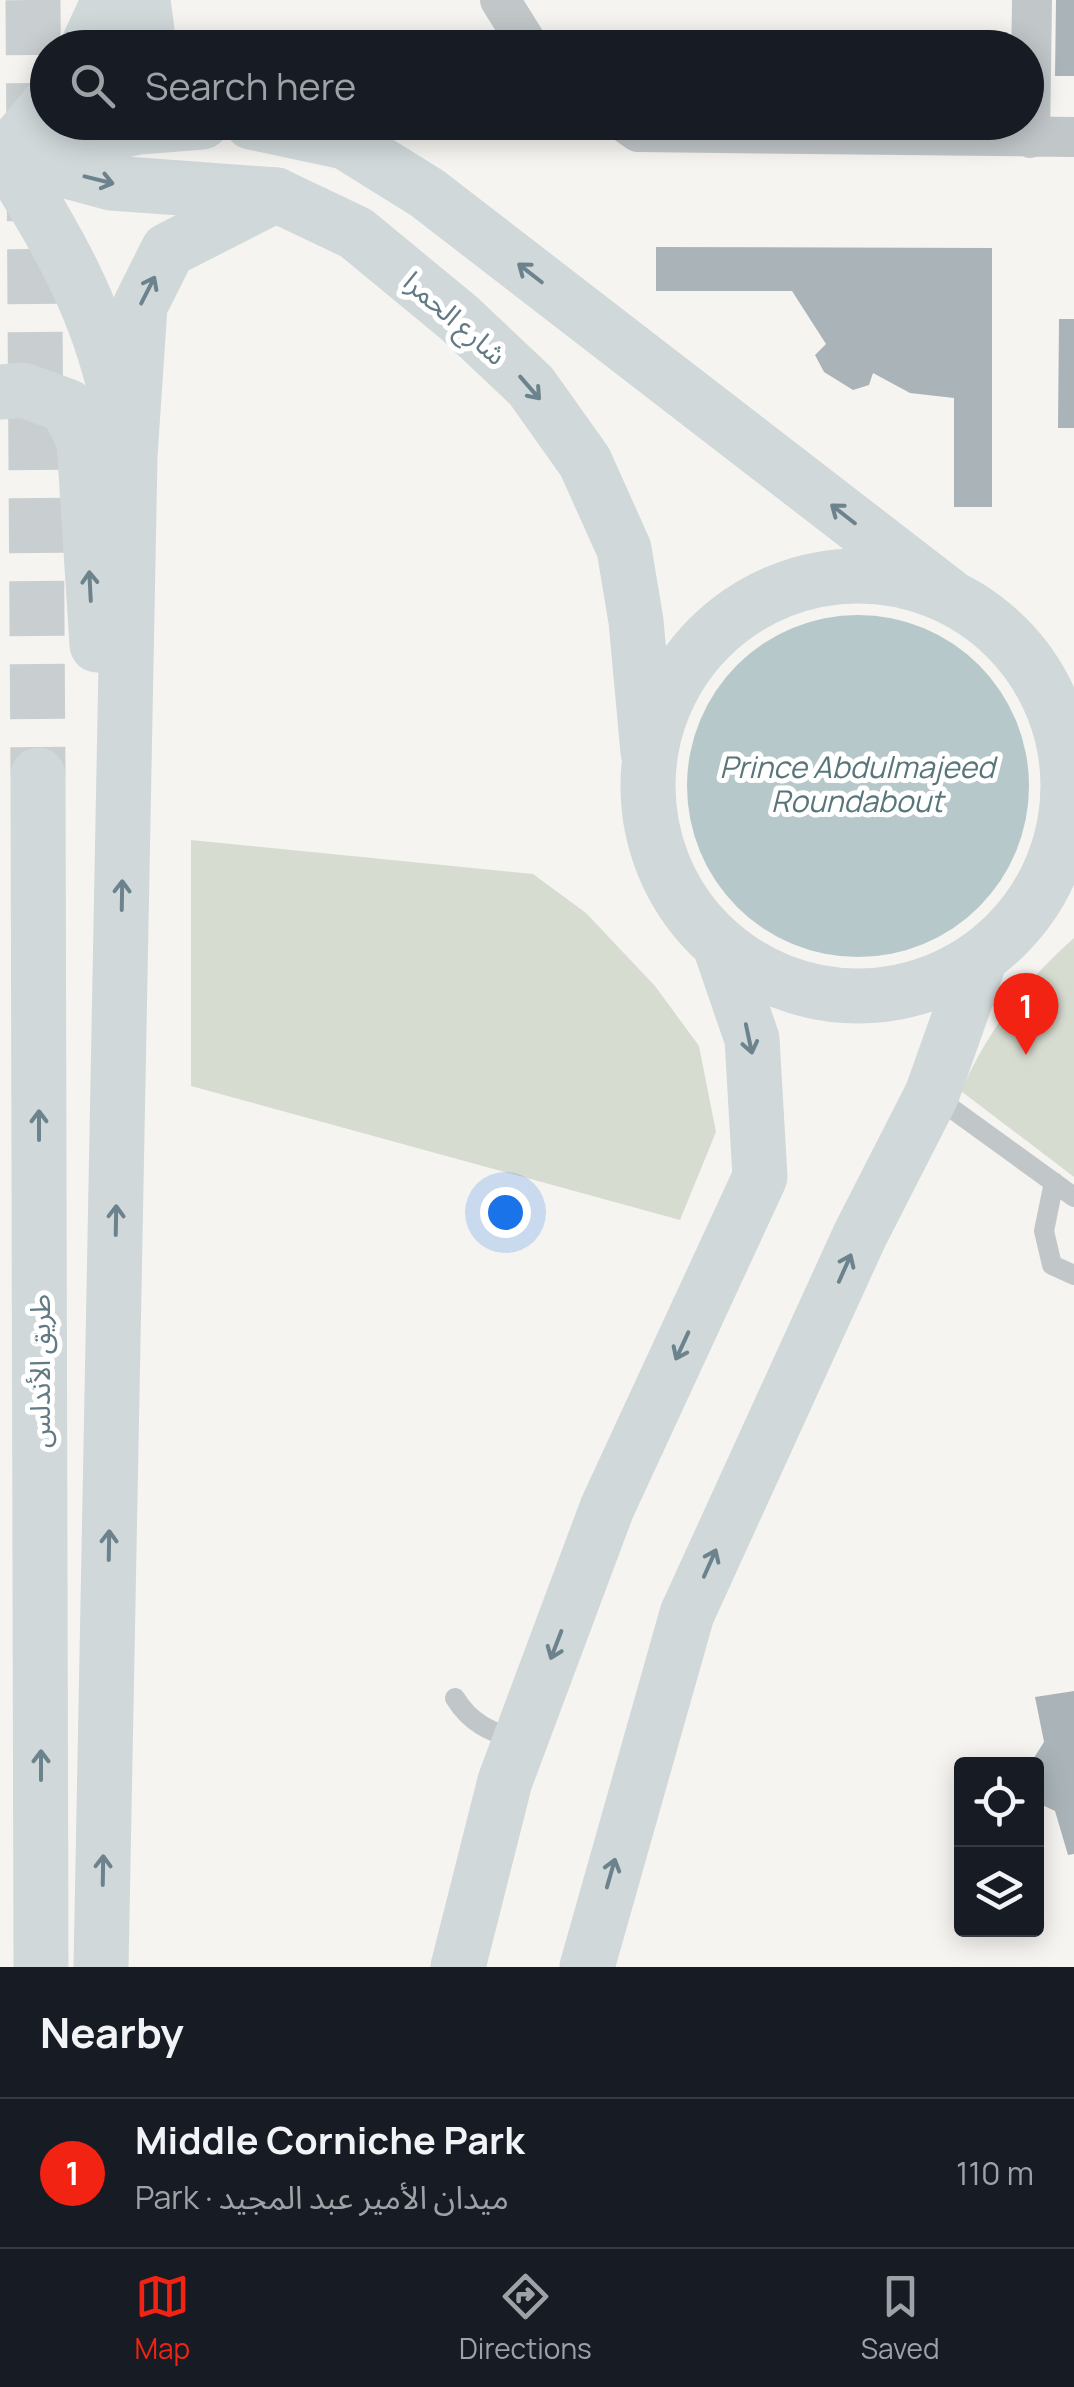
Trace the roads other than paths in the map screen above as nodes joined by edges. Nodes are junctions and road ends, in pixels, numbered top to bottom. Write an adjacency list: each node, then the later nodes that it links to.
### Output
1 (109, 0): 5 (main road)
2 (143, 0): 6 (main road)
3 (500, 0): 7 (street)
4 (1032, 0): 8 (street)
5 (95, 30)
6 (147, 30)
7 (519, 30)
8 (1032, 30)
9 (30, 124): 14 (main road)
10 (1074, 137): 11 (street)
11 (1044, 138)
12 (75, 140): 14 (main road)
13 (335, 140): 18 (main road, one-way to 13)
14 (1, 155): 15 (main road, شارع الحمرا, one-way to 15); 17 (main road)
15 (276, 195): 17 (main road, one-way to 15); 22 (main road, شارع الحمرا, one-way to 22)
16 (0, 392): 21 (main road, one-way to 16)
17 (130, 456): 21 (main road)
18 (948, 595): 19 (main road); 22 (main road)
19 (1006, 636): 20 (main road); 24 (main road)
20 (1074, 658)
21 (125, 749): 34 (main road, one-way to 21)
22 (648, 752): 25 (main road)
23 (38, 775): 33 (main road, طريق الأندلس, one-way to 23)
24 (1050, 904): 26 (main road)
25 (720, 946): 26 (main road); 32 (main road, one-way to 32)
26 (980, 960): 27 (main road)
27 (932, 1094): 28 (lane); 36 (main road, one-way to 27)
28 (1054, 1182): 29 (lane); 30 (lane)
29 (1074, 1196)
30 (1074, 1275)
31 (455, 1698): 32 (lane)
32 (520, 1742): 35 (main road)
33 (41, 1967)
34 (101, 1967)
35 (458, 1967)
36 (587, 1967)

